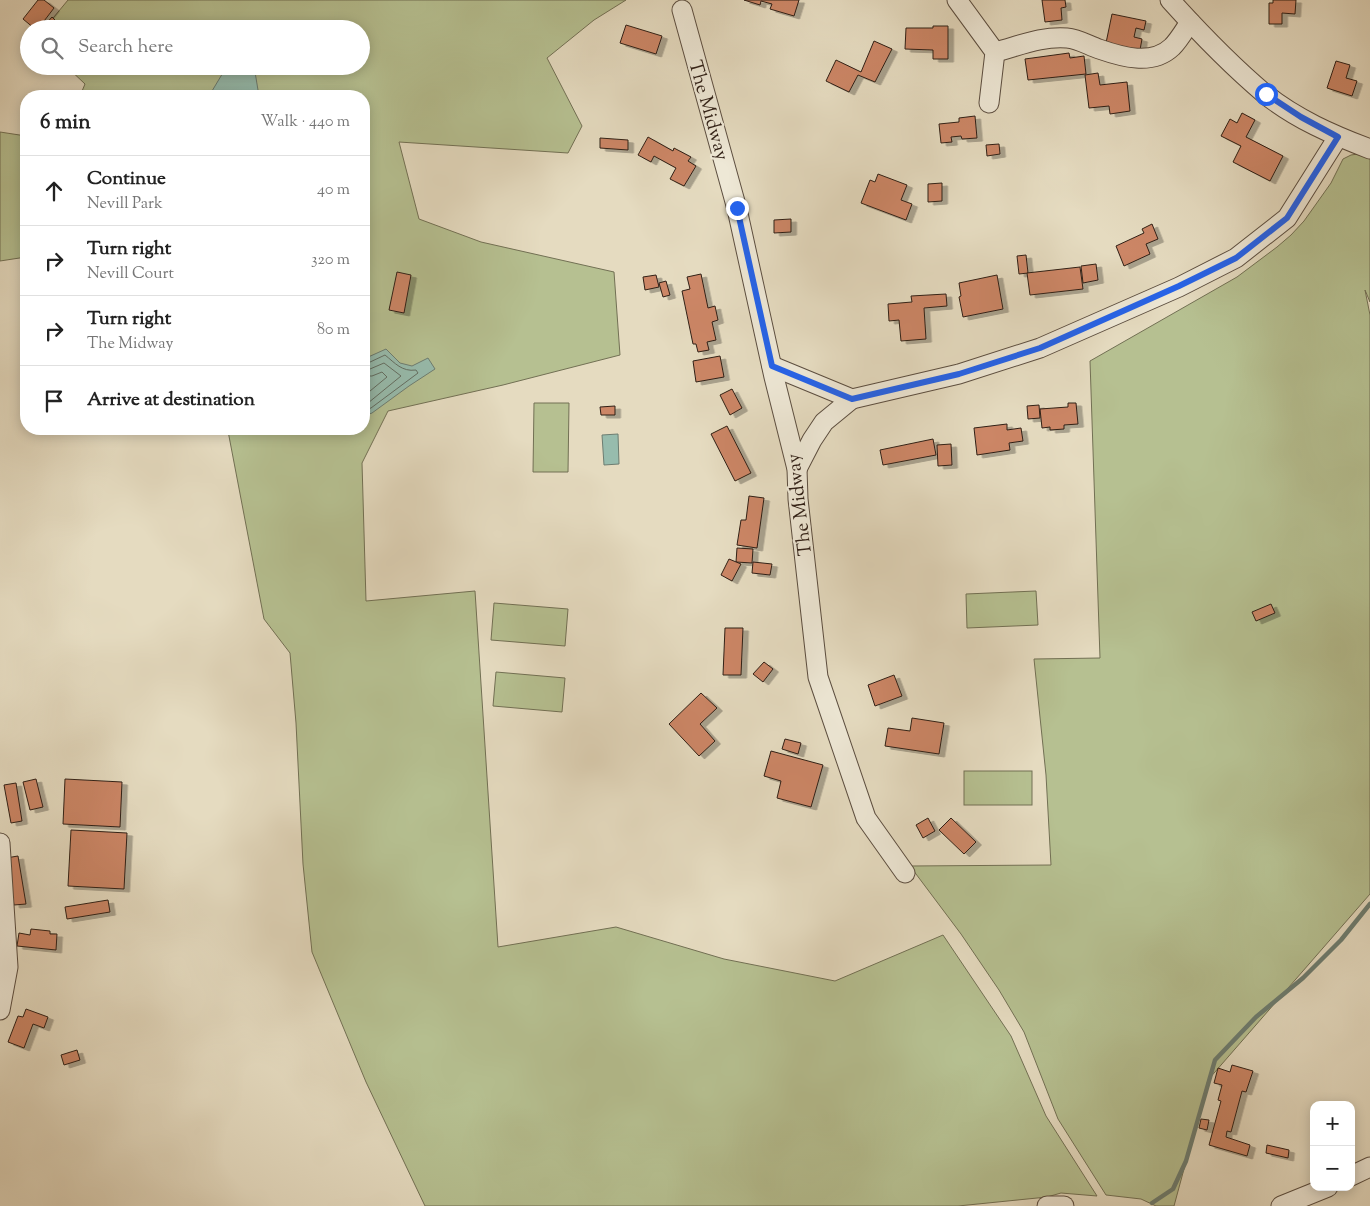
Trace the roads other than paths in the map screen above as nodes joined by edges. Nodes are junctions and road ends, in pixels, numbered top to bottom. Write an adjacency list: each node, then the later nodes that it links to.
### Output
1 (957, 0): 5 (street)
2 (1170, 0): 4 (street)
3 (682, 10): 9 (street, The Midway)
4 (1190, 22): 5 (street); 7 (street)
5 (996, 52): 6 (street)
6 (989, 103)
7 (1338, 137): 8 (street); 10 (street)
8 (1370, 149)
9 (772, 366): 10 (street); 11 (street, The Midway)
10 (852, 399): 11 (street)
11 (797, 469): 13 (street, The Midway)
12 (0, 843): 14 (street)
13 (905, 873)
14 (0, 1010)
15 (1370, 1167): 16 (street)
16 (1355, 1174)
17 (1318, 1191): 20 (street)
18 (1047, 1206): 19 (street)
19 (1064, 1206)
20 (1281, 1206)

